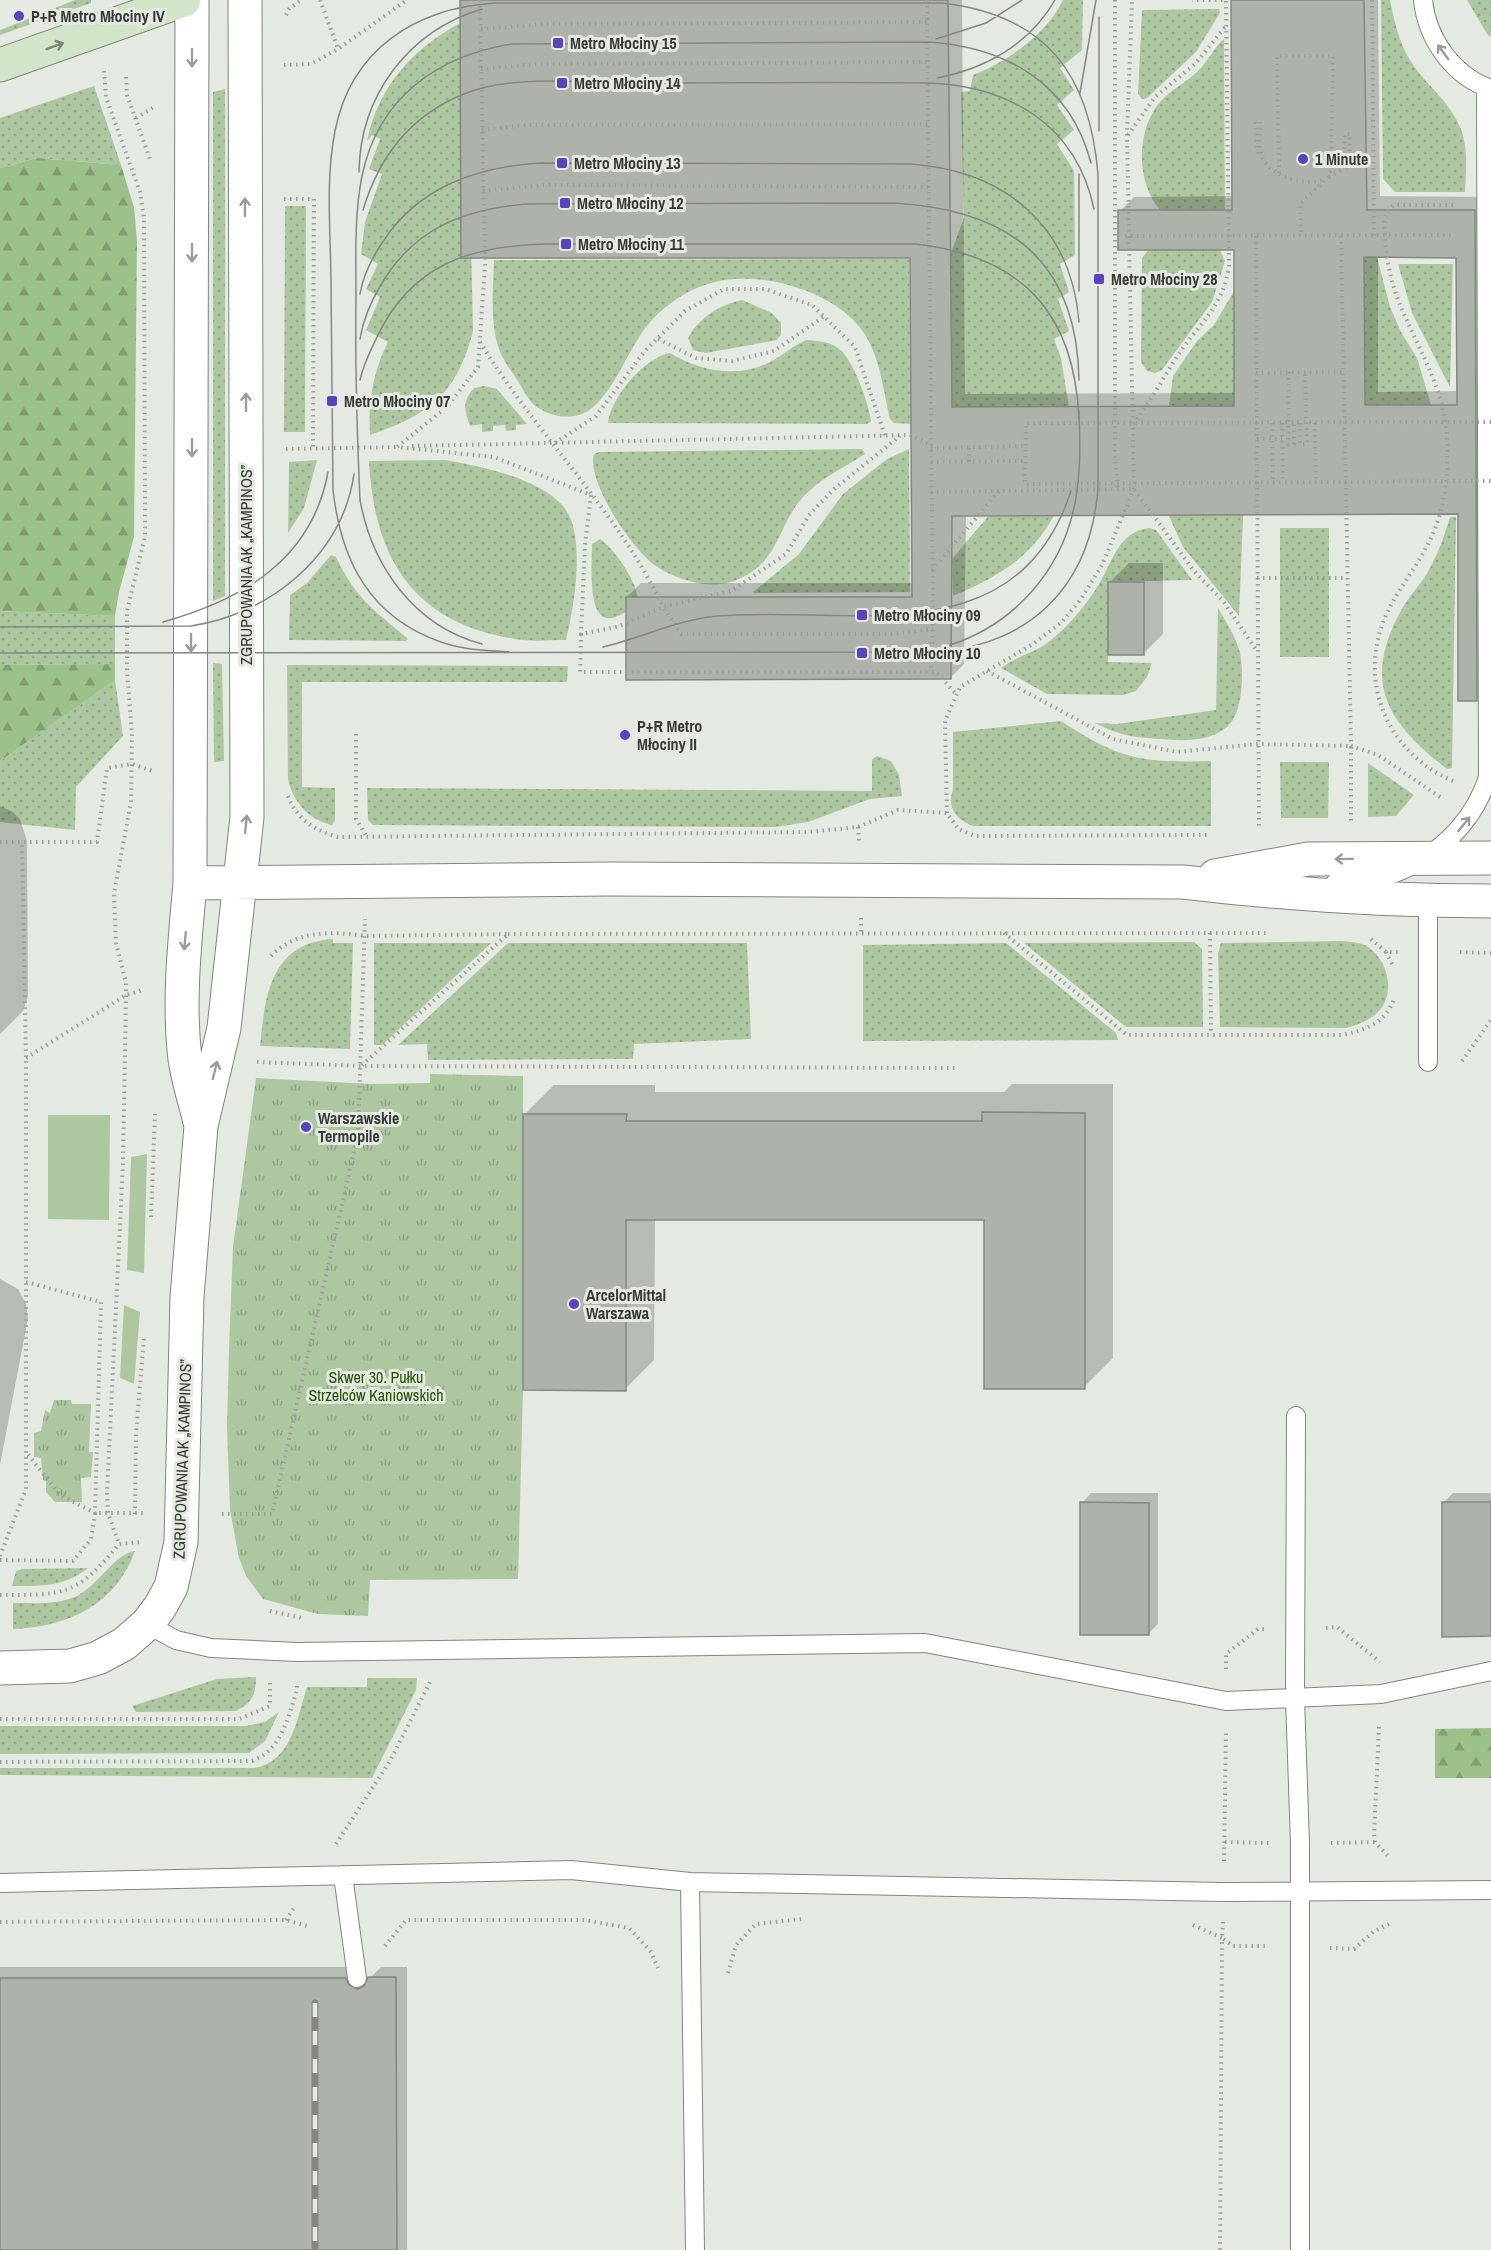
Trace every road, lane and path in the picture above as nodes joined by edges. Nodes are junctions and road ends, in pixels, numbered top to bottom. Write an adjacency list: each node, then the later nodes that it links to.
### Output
1 (184, 0): 20 (main road, one-way to 1)
2 (192, 0): 120 (street, ZGRUPOWANIA AK „KAMPINOS”, one-way to 120)
3 (245, 0): 117 (street, ZGRUPOWANIA AK „KAMPINOS”, one-way to 3)
4 (320, 0): 18 (path)
5 (407, 0): 18 (path)
6 (480, 0): 17 (path)
7 (927, 0): 15 (path)
8 (1115, 0): 81 (path)
9 (1132, 0): 29 (path)
10 (1192, 0): 11 (path)
11 (1226, 0): 12 (path); 16 (path)
12 (1231, 0)
13 (1372, 0): 44 (path)
14 (1423, 0): 24 (lane, one-way to 14)
15 (927, 22): 17 (path); 19 (path)
16 (1227, 25): 29 (path); 40 (path)
17 (481, 29): 22 (path)
18 (338, 49): 21 (path)
19 (927, 62): 22 (path); 27 (path)
20 (0, 65)
21 (274, 66)
22 (481, 69): 28 (path)
23 (104, 76): 99 (path)
24 (1489, 88): 102 (lane)
25 (162, 101): 26 (path)
26 (136, 118)
27 (928, 124): 28 (path); 34 (path)
28 (482, 130): 35 (path)
29 (1127, 136): 39 (path)
30 (1258, 156): 32 (path)
31 (1343, 169): 31 (path); 33 (path)
32 (1280, 173): 33 (path); 33 (path)
33 (1328, 177): 42 (path)
34 (928, 187): 35 (path); 68 (path)
35 (483, 191): 48 (path)
36 (274, 199): 71 (path)
37 (1464, 204): 45 (path)
38 (1463, 235): 45 (path)
39 (1127, 236): 40 (path); 59 (path)
40 (1230, 236): 41 (path); 59 (path)
41 (1256, 236): 42 (path); 52 (path)
42 (1300, 236): 43 (path)
43 (1341, 236): 44 (path); 51 (path)
44 (1374, 236): 45 (path)
45 (1385, 236): 103 (path)
46 (823, 317): 47 (path); 47 (path); 61 (path)
47 (658, 339): 65 (path)
48 (480, 341): 65 (path); 67 (path)
49 (1289, 372): 50 (path); 52 (path); 57 (path)
50 (1305, 372): 51 (path); 57 (path)
51 (1343, 372): 88 (path)
52 (1256, 373): 63 (path)
53 (1463, 415): 60 (path)
54 (1491, 422): 58 (path, bridge)
55 (1272, 423): 56 (path, bridge); 66 (path, bridge); 77 (path, bridge)
56 (1282, 423): 57 (path, bridge); 64 (path)
57 (1297, 423): 58 (path, bridge)
58 (1315, 423): 79 (path)
59 (1133, 424): 82 (path)
60 (1463, 427)
61 (885, 436): 62 (path); 65 (path)
62 (900, 436): 68 (path); 89 (path)
63 (1257, 439): 64 (path); 87 (path)
64 (1282, 439): 78 (path)
65 (554, 443): 67 (path); 85 (path)
66 (1025, 446): 69 (path); 72 (path, bridge)
67 (397, 447): 71 (path); 85 (path)
68 (931, 447): 69 (path); 73 (path)
69 (969, 448): 74 (path)
70 (283, 449): 71 (path)
71 (313, 449)
72 (1025, 461): 74 (path); 77 (path, bridge)
73 (931, 462): 74 (path); 84 (path)
74 (969, 462)
75 (1464, 475): 80 (path)
76 (1491, 481): 79 (path, bridge)
77 (1273, 482): 78 (path, bridge)
78 (1283, 482): 79 (path, bridge)
79 (1316, 482)
80 (1464, 487)
81 (1118, 489): 82 (path); 83 (path)
82 (1134, 489): 92 (path); 93 (path)
83 (999, 491): 84 (path); 86 (path)
84 (931, 492): 86 (path)
85 (591, 495): 89 (path); 91 (path)
86 (932, 570): 90 (path)
87 (1257, 578): 88 (path); 92 (path)
88 (1347, 578): 98 (path)
89 (663, 607): 90 (path); 91 (path)
90 (933, 629): 94 (path)
91 (581, 634): 94 (path)
92 (1257, 652): 97 (path)
93 (987, 671): 95 (path); 97 (path)
94 (931, 672): 95 (path)
95 (957, 695): 108 (path)
96 (356, 734): 110 (path)
97 (1258, 744): 98 (path); 112 (path)
98 (1351, 746): 106 (path); 109 (path)
99 (132, 764): 100 (path); 114 (path); 137 (path)
100 (161, 774)
101 (1456, 775): 103 (path)
102 (1490, 776): 115 (lane, one-way to 102)
103 (1453, 781): 104 (path); 106 (path)
104 (1461, 784)
105 (284, 785): 110 (path)
106 (1445, 800): 107 (path)
107 (1441, 807)
108 (946, 813): 110 (path); 111 (path)
109 (1351, 825)
110 (367, 835): 118 (path)
111 (1212, 835)
112 (1259, 835)
113 (0, 842): 114 (path)
114 (21, 842): 140 (path)
115 (1423, 858): 116 (street); 119 (street, one-way to 119); 121 (lane)
116 (1491, 858)
117 (240, 882): 118 (street); 120 (street); 147 (street, ZGRUPOWANIA AK „KAMPINOS”, one-way to 117)
118 (366, 882): 119 (street); 128 (path)
119 (1183, 882): 121 (street)
120 (190, 883): 147 (street, ZGRUPOWANIA AK „KAMPINOS”, one-way to 147)
121 (1277, 893): 122 (street)
122 (1428, 901): 123 (street); 131 (lane)
123 (1491, 901)
124 (1003, 933): 125 (path); 127 (path); 139 (path)
125 (1210, 933): 126 (path); 139 (path)
126 (1279, 933)
127 (508, 934): 128 (path); 144 (path)
128 (365, 936): 133 (path); 144 (path)
129 (1364, 936): 130 (path)
130 (1386, 952): 131 (path); 134 (path)
131 (1428, 952): 132 (path); 142 (lane)
132 (1491, 952)
133 (270, 957)
134 (1395, 972)
135 (147, 990): 137 (path)
136 (1396, 992): 139 (path)
137 (126, 995): 140 (path); 154 (path)
138 (1491, 1020): 143 (path)
139 (1211, 1035)
140 (26, 1058): 149 (path)
141 (250, 1062): 144 (path)
142 (1428, 1062)
143 (1461, 1062)
144 (361, 1066): 145 (path); 157 (path)
145 (958, 1068)
146 (155, 1108): 148 (path)
147 (201, 1126): 162 (street, ZGRUPOWANIA AK „KAMPINOS”)
148 (151, 1226)
149 (26, 1282): 152 (path); 153 (path)
150 (144, 1330): 155 (path)
151 (1296, 1416): 168 (lane)
152 (26, 1451): 153 (path); 160 (path)
153 (94, 1513): 154 (path); 160 (path)
154 (108, 1513): 155 (path); 159 (path)
155 (135, 1514): 156 (path)
156 (144, 1514)
157 (218, 1514)
158 (137, 1542): 159 (path)
159 (119, 1544): 161 (path)
160 (0, 1558)
161 (0, 1595)
162 (147, 1624): 164 (lane); 165 (street, ZGRUPOWANIA AK „KAMPINOS”)
163 (446, 1649): 164 (lane); 168 (lane); 172 (path)
164 (297, 1652): 170 (path)
165 (0, 1668)
166 (1491, 1671): 168 (lane)
167 (270, 1677): 169 (path)
168 (1294, 1699): 175 (lane)
169 (0, 1719)
170 (0, 1762)
171 (343, 1875): 172 (lane); 173 (lane); 185 (lane)
172 (315, 1876): 174 (lane); 178 (path)
173 (690, 1882): 175 (lane); 186 (lane)
174 (0, 1883)
175 (1299, 1890): 176 (lane); 188 (lane)
176 (1491, 1890)
177 (814, 1919): 183 (path)
178 (286, 1920): 180 (path); 181 (path)
179 (1184, 1921): 187 (path)
180 (0, 1922)
181 (307, 1926)
182 (382, 1950): 184 (path)
183 (728, 1973)
184 (660, 1975)
185 (357, 1978)
186 (695, 2250)
187 (1220, 2250)
188 (1300, 2250)

